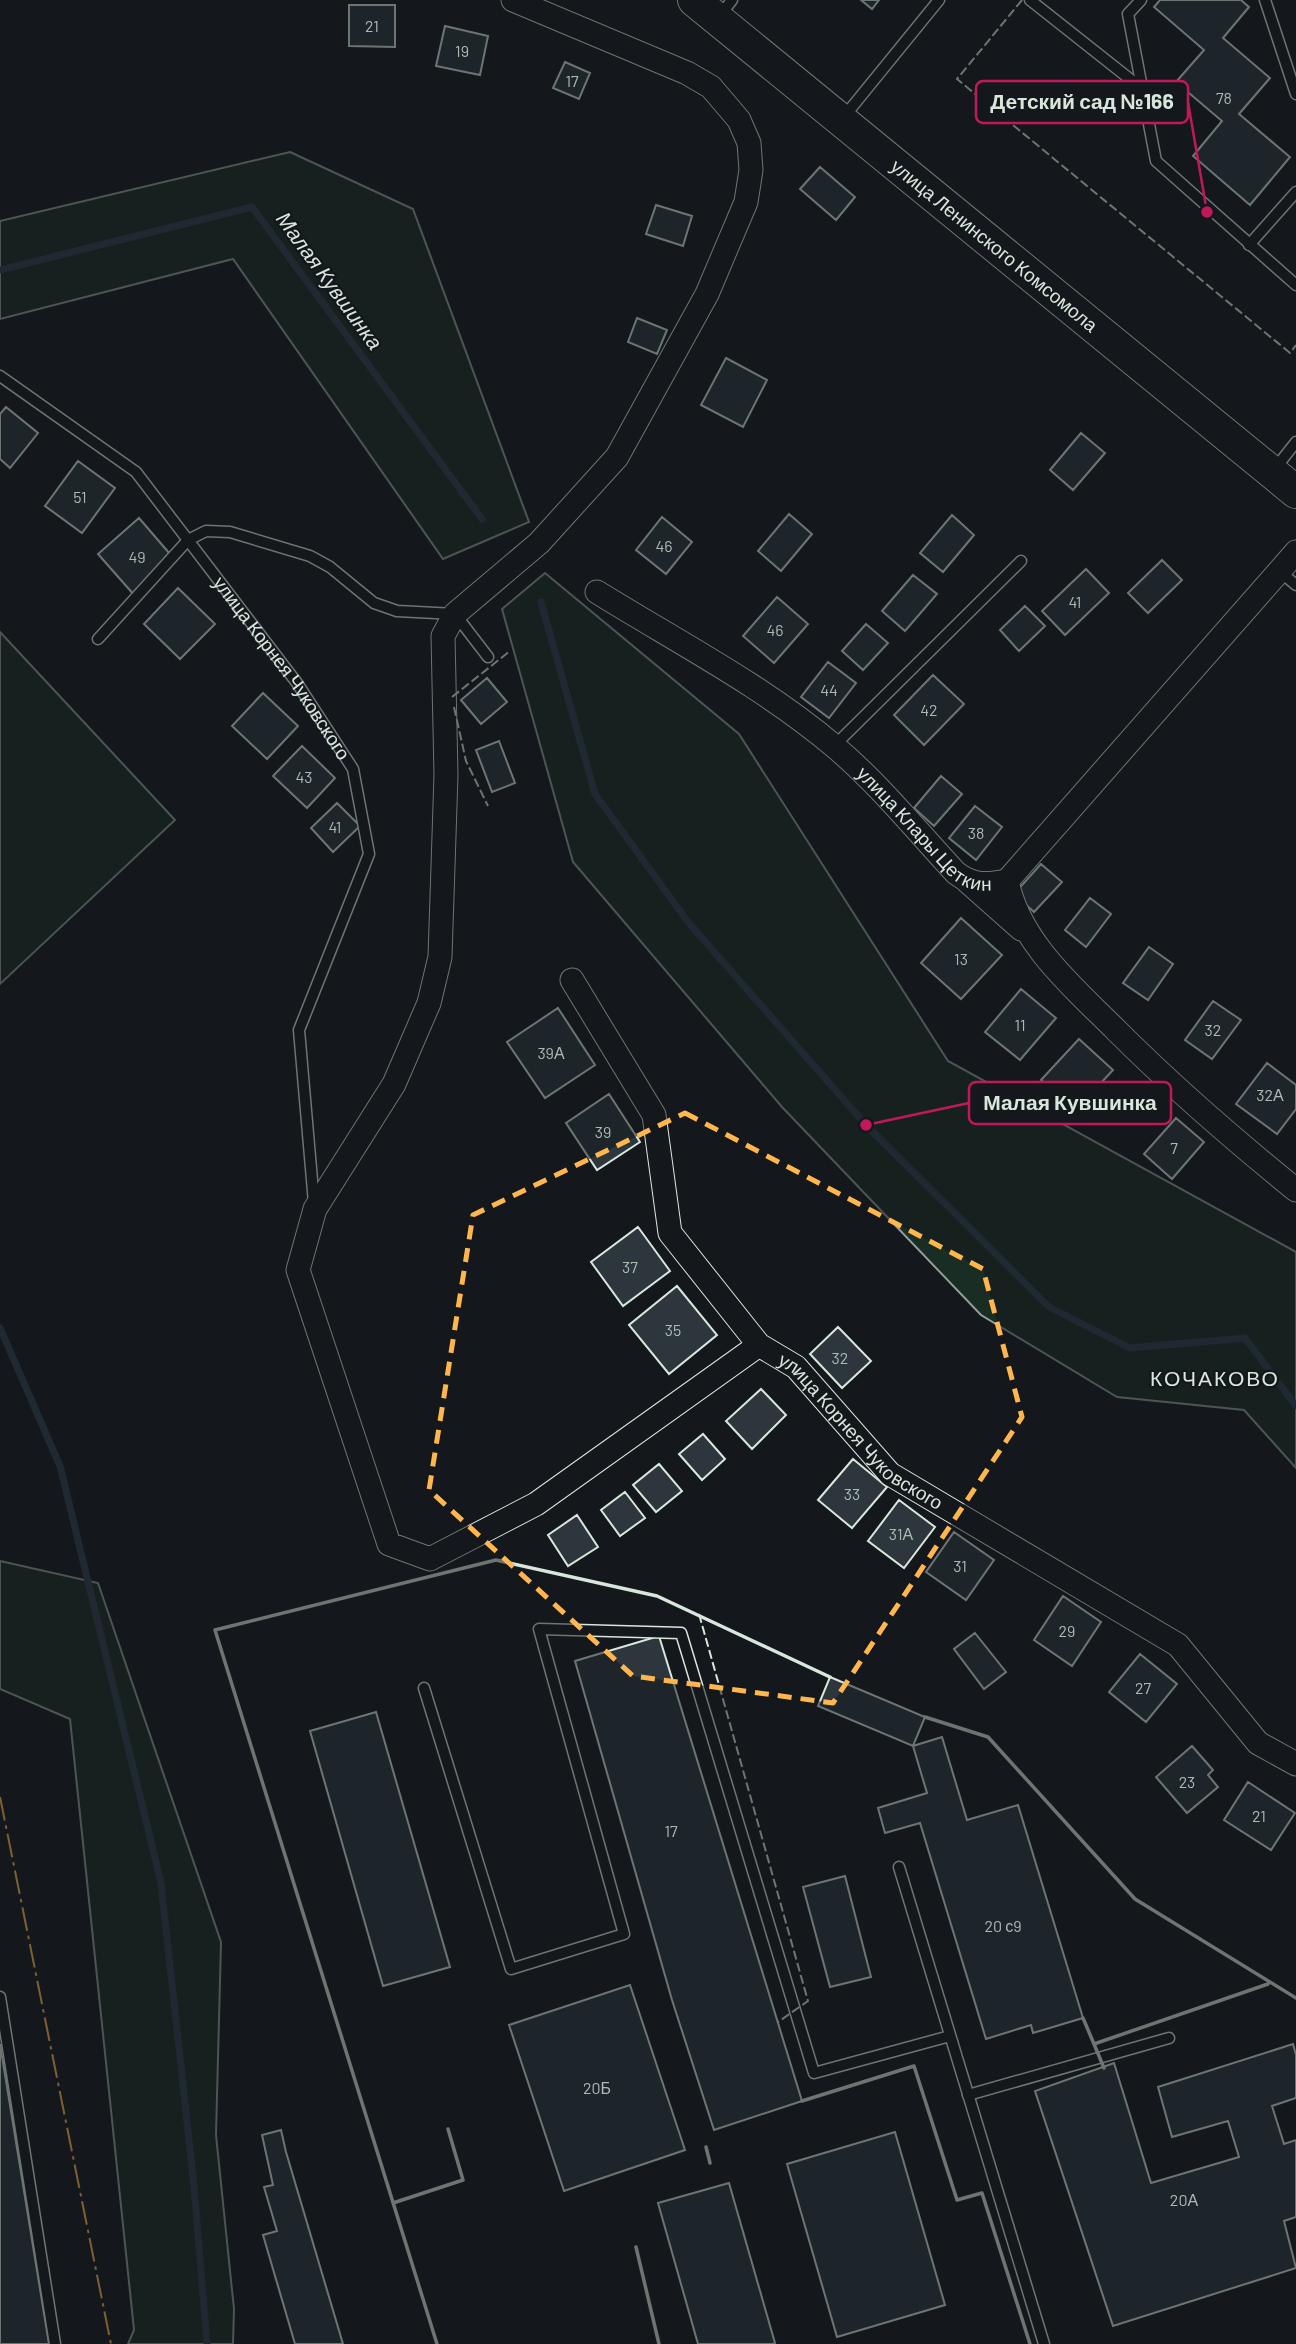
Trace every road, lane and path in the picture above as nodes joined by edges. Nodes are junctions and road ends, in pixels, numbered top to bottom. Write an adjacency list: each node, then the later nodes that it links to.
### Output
1 (513, 0): 21 (street)
2 (939, 0): 9 (lane)
3 (1030, 0): 7 (lane)
4 (1141, 0): 7 (lane)
5 (1265, 0): 8 (lane)
6 (714, 6): 9 (main road, улица Ленинского Комсомола)
7 (1145, 91): 11 (lane)
8 (1296, 94)
9 (841, 120): 15 (main road, улица Ленинского Комсомола)
10 (1296, 192): 11 (lane)
11 (1249, 246): 12 (lane)
12 (1296, 285)
13 (0, 376): 16 (lane, улица Корнея Чуковского)
14 (1296, 442): 15 (lane)
15 (1284, 482)
16 (188, 540): 21 (lane); 22 (lane); 30 (lane, улица Корнея Чуковского)
17 (1296, 552): 19 (street)
18 (1021, 561): 24 (lane)
19 (1288, 578): 25 (street)
20 (597, 592): 24 (street, улица Клары Цеткин)
21 (455, 614): 23 (lane); 30 (street)
22 (97, 639)
23 (488, 657)
24 (834, 746): 26 (street, улица Клары Цеткин)
25 (1007, 881): 26 (street, улица Клары Цеткин); 27 (street, улица Клары Цеткин)
26 (968, 882): 27 (street)
27 (1033, 940): 29 (street, улица Клары Цеткин)
28 (572, 980): 31 (street, улица Корнея Чуковского)
29 (1296, 1190)
30 (315, 1209): 31 (street)
31 (759, 1345): 33 (street, улица Корнея Чуковского)
32 (424, 1688): 36 (lane)
33 (1296, 1764)
34 (899, 1867): 36 (lane)
35 (0, 1997): 39 (lane)
36 (950, 2036): 38 (lane)
37 (1169, 2038): 38 (lane)
38 (968, 2095): 40 (lane)
39 (55, 2344)
40 (1044, 2344)

